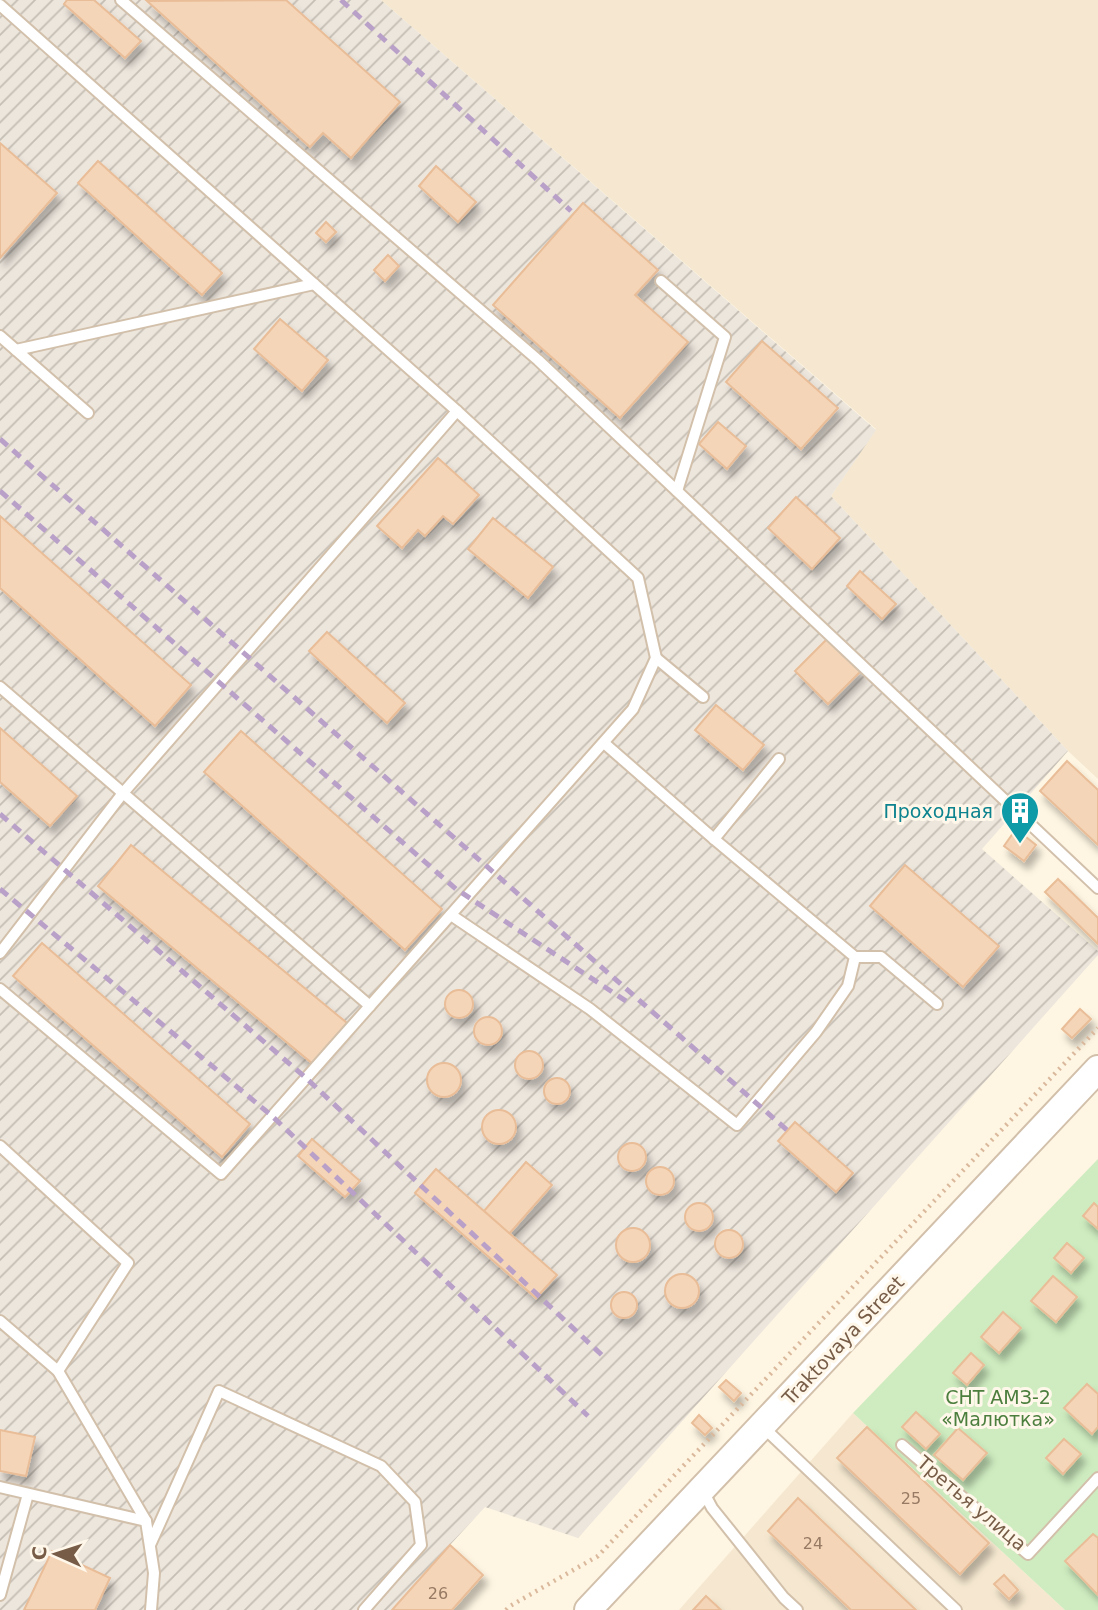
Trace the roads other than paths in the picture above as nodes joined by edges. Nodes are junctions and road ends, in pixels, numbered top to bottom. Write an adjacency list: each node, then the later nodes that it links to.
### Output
1 (121, 0): 9 (lane)
2 (0, 5): 4 (lane)
3 (661, 281): 9 (lane)
4 (314, 284): 6 (lane); 7 (lane)
5 (0, 337): 6 (lane)
6 (16, 350): 8 (lane)
7 (457, 411): 10 (lane); 15 (lane)
8 (88, 412)
9 (677, 491): 17 (lane)
10 (656, 658): 12 (lane); 13 (lane)
11 (0, 687): 15 (lane)
12 (703, 697)
13 (604, 743): 16 (lane); 18 (lane)
14 (779, 759): 16 (lane)
15 (123, 793): 19 (lane); 23 (lane)
16 (713, 839): 20 (lane)
17 (1098, 888)
18 (451, 915): 20 (lane); 23 (lane)
19 (0, 953)
20 (855, 957): 22 (lane)
21 (0, 989): 23 (lane)
22 (937, 1004)
23 (370, 1006)
24 (1098, 1069): 28 (street, Traktovaya Street)
25 (0, 1146): 27 (lane)
26 (0, 1321): 27 (lane)
27 (58, 1371): 34 (lane)
28 (762, 1426): 32 (street, Traktovaya Street); 43 (lane)
29 (902, 1445): 30 (lane, Третья улица)
30 (1098, 1478)
31 (0, 1488): 33 (lane)
32 (702, 1489): 37 (lane); 40 (street, Traktovaya Street)
33 (28, 1494): 34 (lane); 36 (lane)
34 (146, 1521): 35 (lane)
35 (150, 1545): 38 (lane); 39 (lane)
36 (0, 1595)
37 (784, 1598): 41 (lane); 42 (lane)
38 (151, 1610)
39 (364, 1610)
40 (588, 1610)
41 (778, 1610)
42 (797, 1610)
43 (956, 1610)

